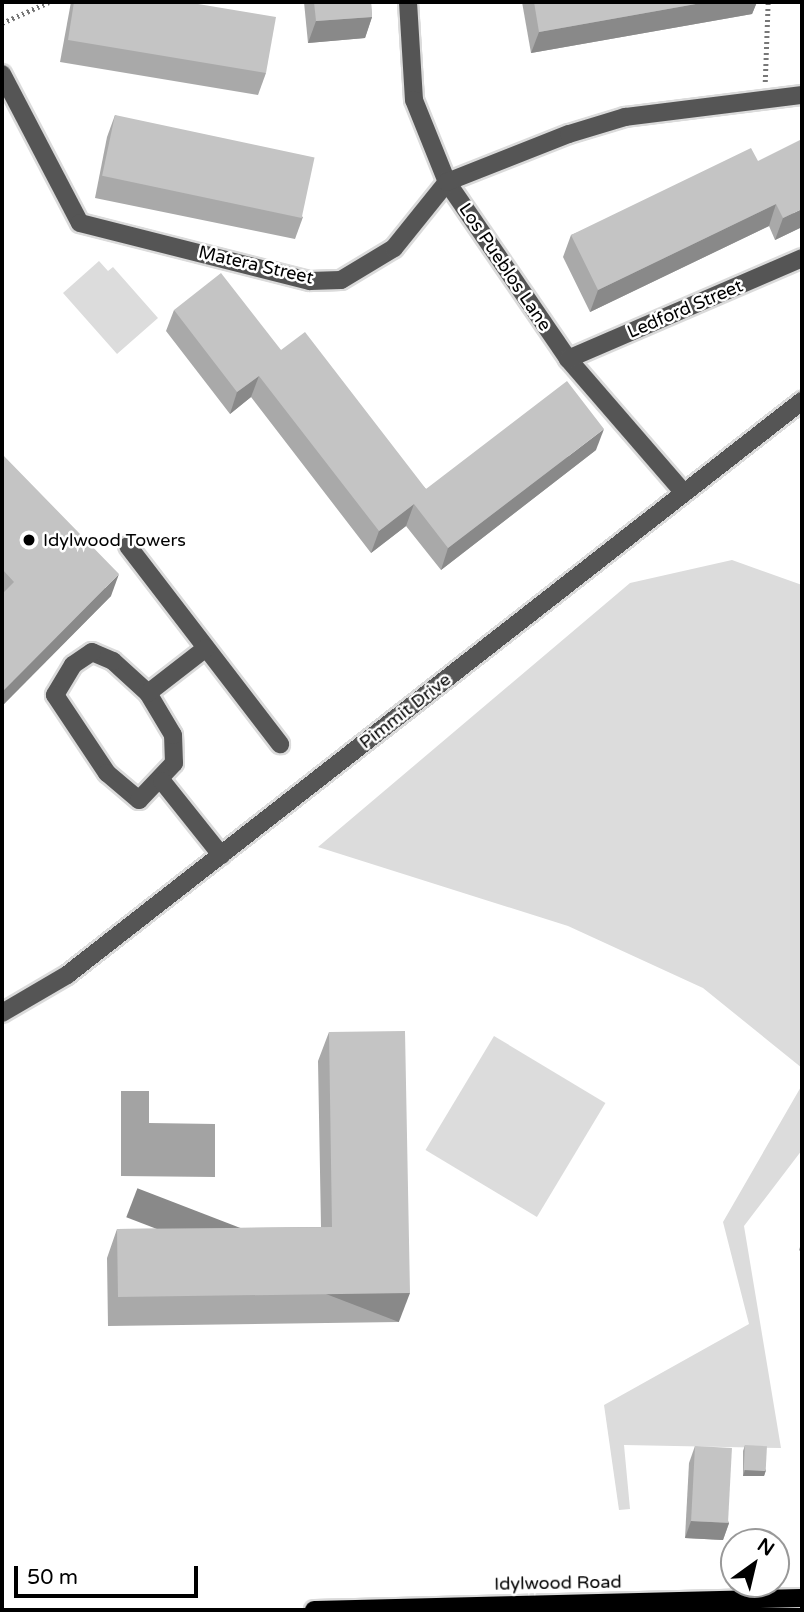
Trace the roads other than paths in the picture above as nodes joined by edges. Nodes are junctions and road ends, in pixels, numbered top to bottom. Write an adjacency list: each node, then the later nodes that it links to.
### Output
1 (408, 2): 4 (street, Los Pueblos Lane)
2 (2, 74): 4 (street, Matera Street)
3 (802, 95): 4 (street)
4 (447, 182): 6 (street, Los Pueblos Lane)
5 (802, 258): 6 (street, Ledford Street)
6 (568, 359): 8 (street, Los Pueblos Lane)
7 (802, 401): 8 (street, Pimmit Drive)
8 (684, 494): 14 (street, Pimmit Drive)
9 (128, 546): 10 (street)
10 (206, 648): 11 (street); 12 (street)
11 (148, 693): 13 (street); 13 (street)
12 (280, 744)
13 (162, 781): 14 (street)
14 (221, 855): 15 (street, Pimmit Drive)
15 (2, 1013)
16 (802, 1598): 17 (main road, Idylwood Road)
17 (314, 1610)

